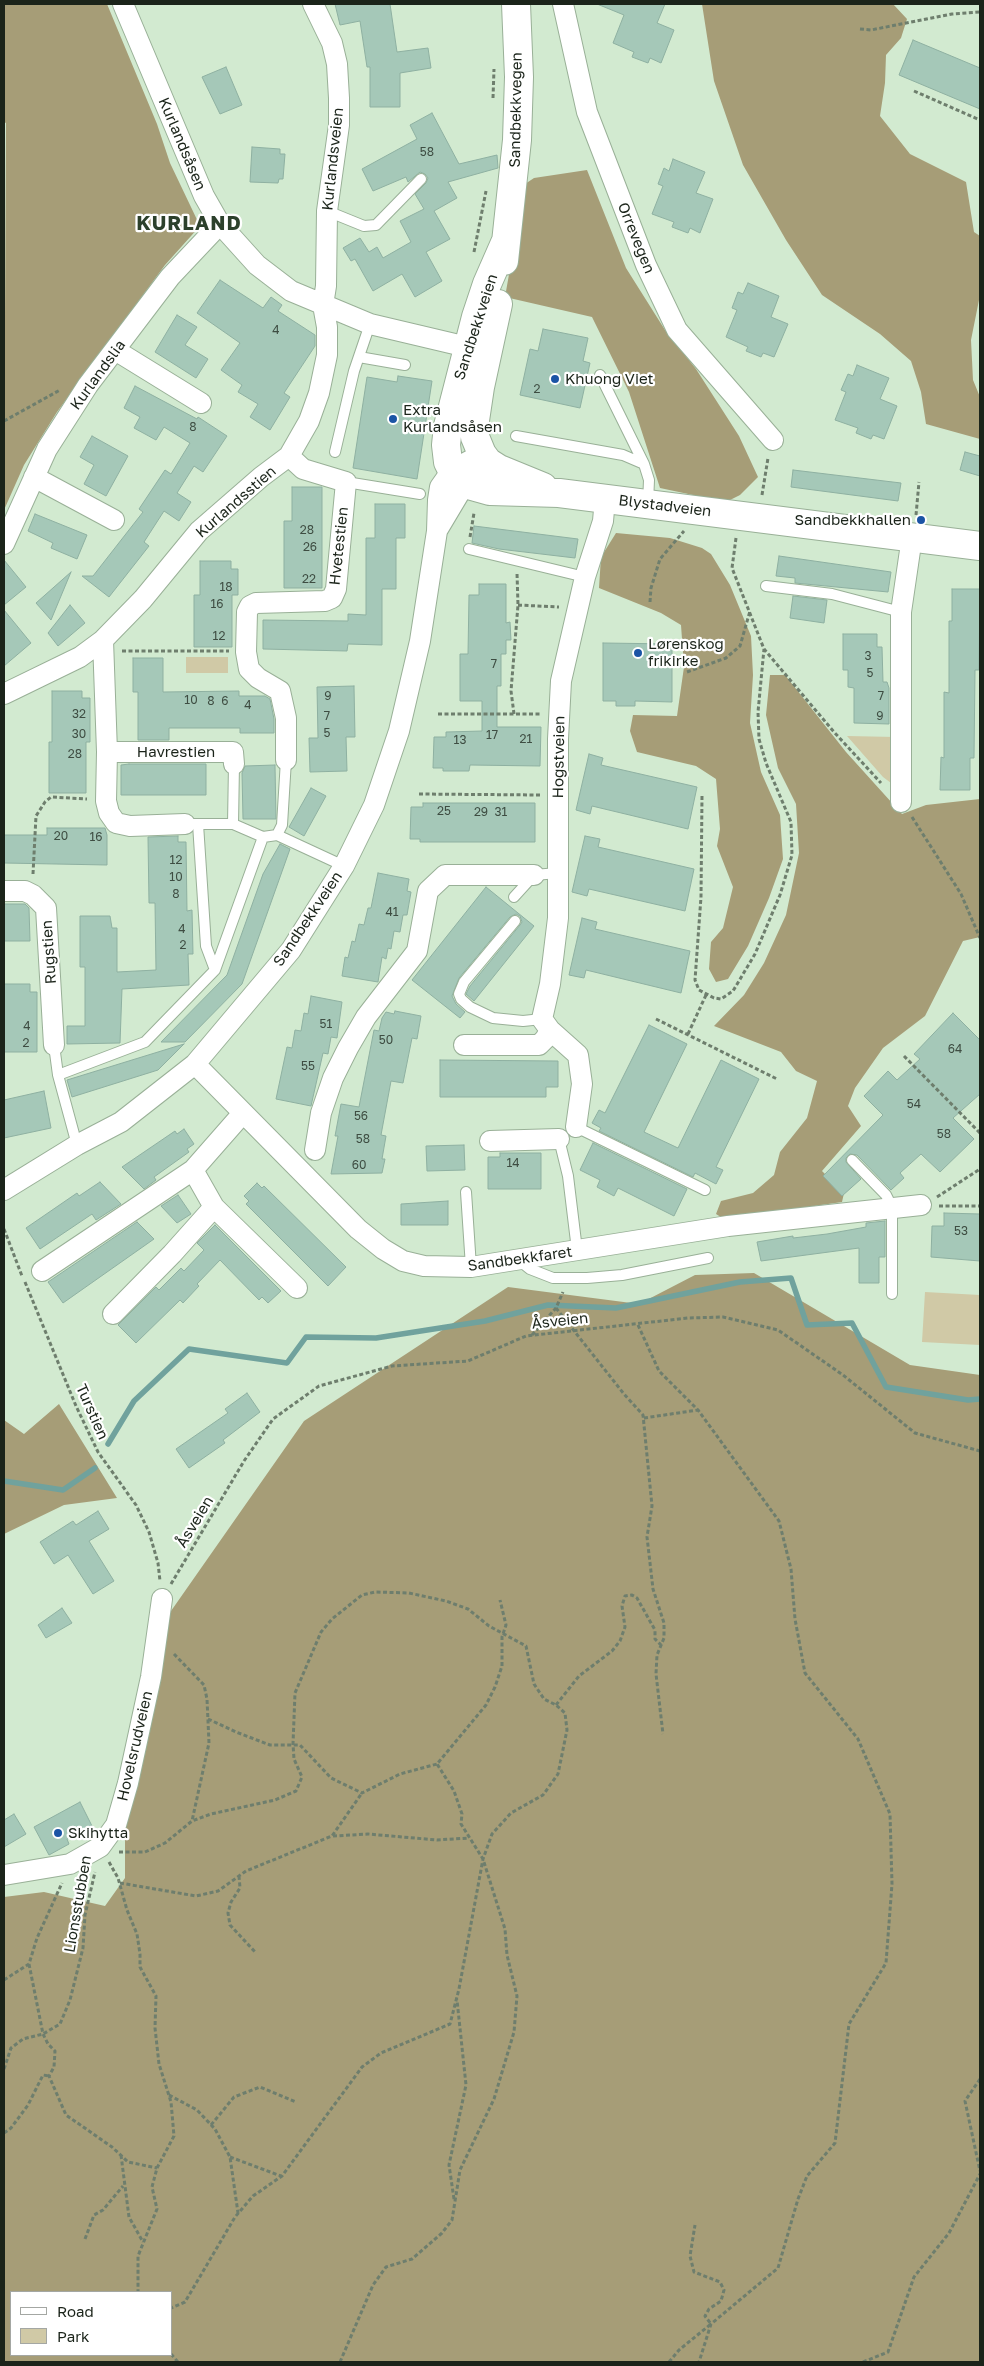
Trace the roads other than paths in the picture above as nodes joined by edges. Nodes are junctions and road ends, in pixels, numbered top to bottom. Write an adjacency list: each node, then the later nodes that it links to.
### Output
1 (123, 4): 8 (street, Kurlandsåsen)
2 (313, 4): 6 (street, Kurlandsveien)
3 (516, 4): 7 (main road, Sandbekkvegen)
4 (563, 4): 19 (street, Orrevegen)
5 (421, 179): 6 (lane)
6 (327, 211): 9 (street, Kurlandsveien)
7 (510, 216): 13 (main road, Sandbekkveien)
8 (220, 224): 10 (street, Kurlandsåsen); 12 (street, Kurlandslia)
9 (327, 260): 10 (street, Kurlandsstien)
10 (323, 305): 11 (street, Kurlandsåsen); 22 (street, Kurlandsstien)
11 (370, 324): 13 (street, Kurlandsåsen); 14 (lane)
12 (115, 350): 17 (street); 24 (street, Kurlandslia)
13 (477, 350): 21 (main road, Sandbekkveien); 25 (main road, Sandbekkveien)
14 (360, 356): 15 (lane); 20 (lane)
15 (405, 365)
16 (600, 375): 23 (lane)
17 (201, 402)
18 (516, 436): 23 (lane)
19 (773, 440)
20 (335, 452)
21 (482, 454): 25 (street, Sandbekkveien); 27 (main road, Sandbekkveien)
22 (289, 456): 26 (street); 39 (street, Kurlandsstien)
23 (644, 464): 30 (lane)
24 (34, 477): 31 (street); 33 (street, Kurlandslia)
25 (458, 477): 27 (main road, Sandbekkveien); 49 (street, Sandbekkveien)
26 (346, 482): 28 (lane); 42 (street, Hvetestien)
27 (559, 493): 29 (main road, Sandbekkveien)
28 (420, 494)
29 (605, 499): 30 (main road, Blystadveien); 36 (street, Hogstveien)
30 (648, 504): 32 (main road, Blystadveien)
31 (114, 520)
32 (914, 526): 34 (main road, Blystadveien); 38 (street)
33 (4, 544)
34 (980, 546)
35 (468, 549): 36 (lane)
36 (585, 577): 50 (street, Hogstveien)
37 (766, 586): 38 (lane)
38 (901, 612): 44 (street)
39 (104, 645): 40 (street, Kurlandsstien); 41 (street)
40 (4, 694)
41 (107, 752): 43 (street, Havrestien); 45 (street)
42 (286, 760): 47 (lane)
43 (234, 764): 46 (lane)
44 (901, 802)
45 (192, 824): 46 (lane); 55 (lane)
46 (232, 824): 48 (lane)
47 (277, 835): 48 (lane); 49 (lane)
48 (263, 838): 55 (lane)
49 (344, 866): 59 (street, Sandbekkveien)
50 (558, 873): 51 (lane); 56 (street, Hogstveien)
51 (534, 875): 53 (lane); 66 (street)
52 (4, 891): 57 (street, Rugstien)
53 (514, 898)
54 (515, 921): 56 (lane)
55 (215, 970): 60 (lane)
56 (546, 1025): 58 (street); 62 (street)
57 (54, 1045): 60 (lane)
58 (464, 1045)
59 (195, 1064): 61 (street, Sandbekkfaret); 65 (street, Sandbekkveien)
60 (58, 1075): 65 (lane)
61 (243, 1113): 68 (street); 78 (street, Sandbekkfaret)
62 (576, 1127): 63 (lane); 70 (lane)
63 (559, 1139): 64 (street); 75 (lane)
64 (490, 1141)
65 (77, 1145): 69 (street, Sandbekkveien)
66 (314, 1150)
67 (852, 1160): 74 (lane)
68 (193, 1170): 73 (street); 79 (street)
69 (4, 1190)
70 (705, 1190)
71 (466, 1192): 78 (lane)
72 (921, 1205): 74 (street, Sandbekkfaret)
73 (214, 1207): 80 (street); 82 (street)
74 (892, 1207): 75 (street, Sandbekkfaret); 81 (lane)
75 (577, 1250): 77 (street, Sandbekkfaret)
76 (708, 1258): 77 (lane)
77 (519, 1260): 78 (street, Sandbekkfaret)
78 (471, 1267)
79 (42, 1271)
80 (297, 1288)
81 (892, 1294)
82 (113, 1314)
83 (162, 1599): 84 (street, Hovelsrudveien)
84 (4, 1875)

